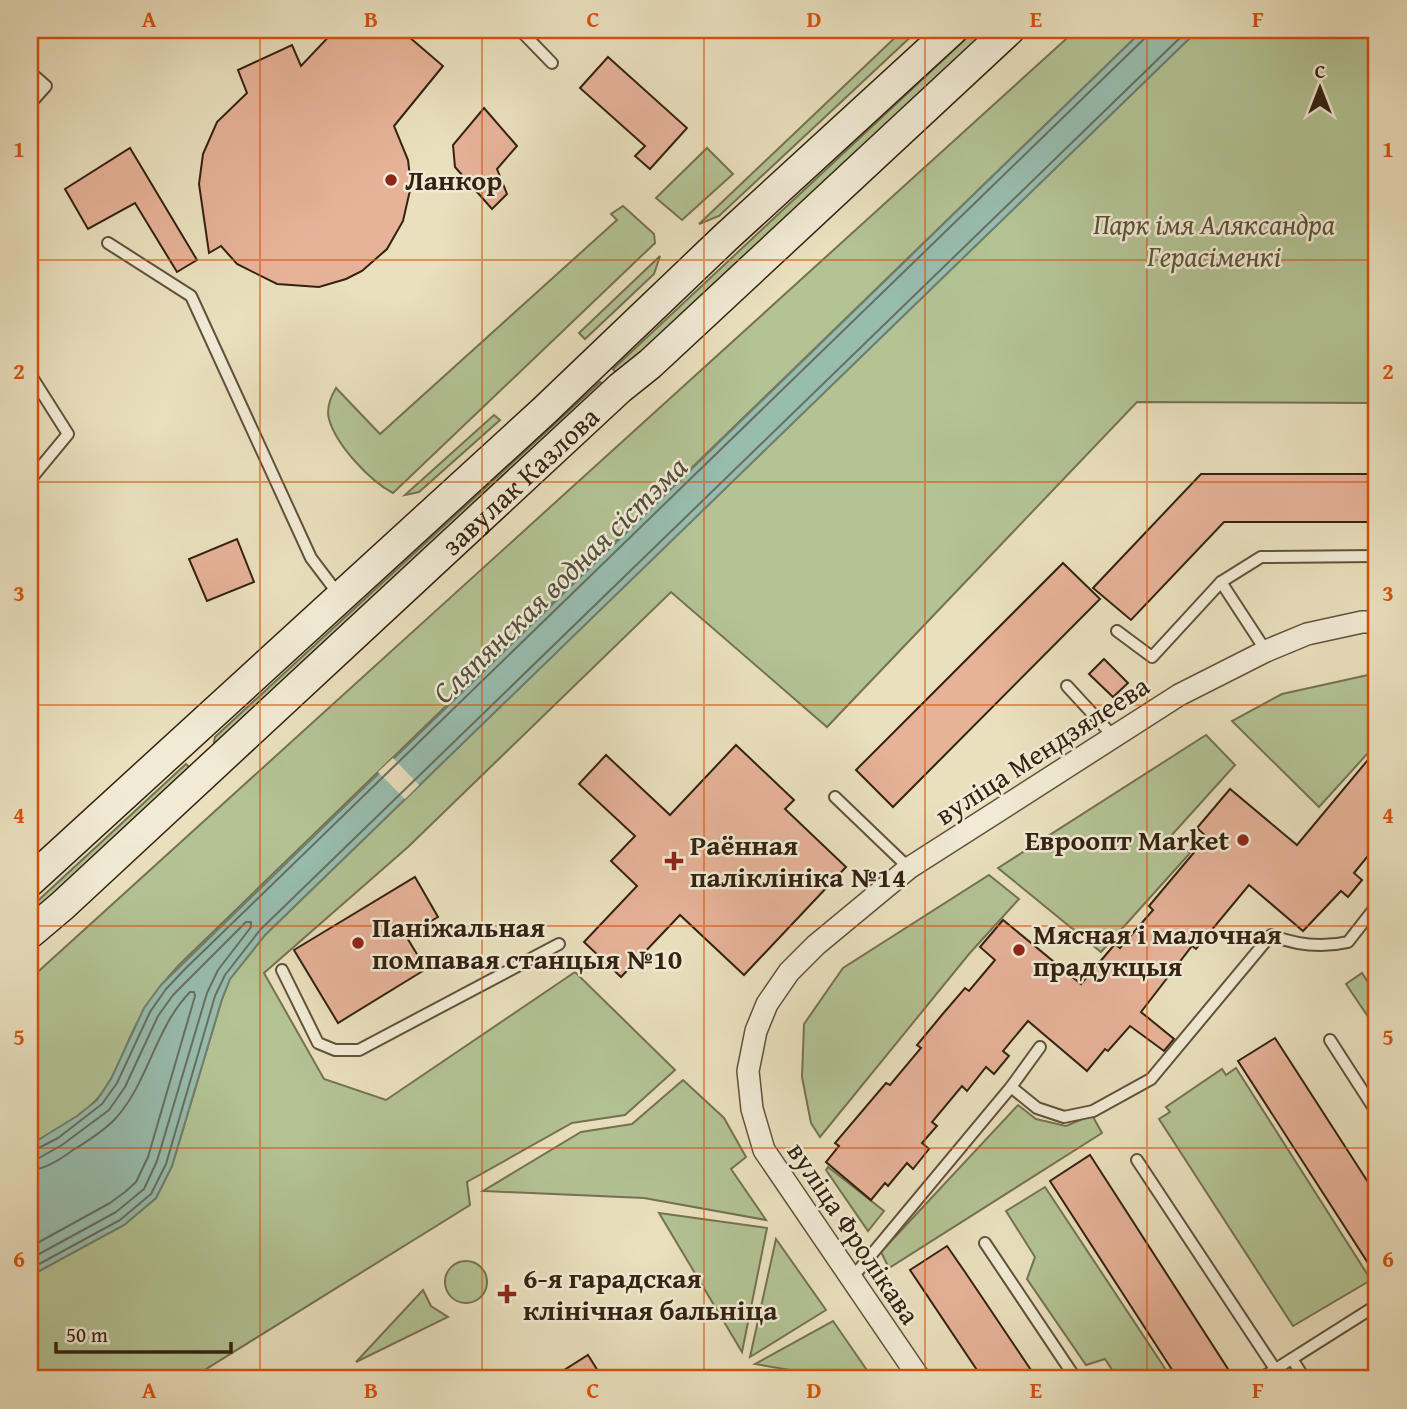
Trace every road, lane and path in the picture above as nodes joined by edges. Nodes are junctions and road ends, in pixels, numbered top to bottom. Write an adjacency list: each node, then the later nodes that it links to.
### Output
1 (520, 30): 4 (lane)
2 (952, 30): 12 (main road, завулак Казлова)
3 (1009, 30): 19 (main road, завулак Казлова)
4 (552, 63)
5 (30, 72): 6 (lane)
6 (30, 104)
7 (108, 243): 12 (lane)
8 (30, 374): 9 (lane)
9 (30, 480)
10 (1377, 556): 11 (lane)
11 (1221, 582): 14 (lane); 15 (lane)
12 (341, 597): 17 (main road, завулак Казлова)
13 (1377, 622): 15 (street, вуліца Мендзялеева)
14 (1117, 631)
15 (1266, 651): 18 (street, вуліца Мендзялеева)
16 (1067, 686): 18 (lane)
17 (191, 736): 19 (main road); 22 (main road, завулак Казлова)
18 (1113, 736): 21 (street, вуліца Мендзялеева)
19 (216, 762): 24 (main road, завулак Казлова)
20 (835, 797): 21 (lane)
21 (909, 868): 29 (street, вуліца Мендзялеева)
22 (30, 881)
23 (1377, 905): 30 (lane)
24 (30, 933)
25 (559, 944): 26 (lane)
26 (282, 970)
27 (1330, 1040): 31 (lane)
28 (1040, 1047): 30 (lane)
29 (748, 1071): 34 (street, вуліца Фролікава)
30 (1011, 1087): 34 (lane)
31 (1377, 1113)
32 (1138, 1160): 37 (lane)
33 (985, 1243): 39 (lane)
34 (852, 1278): 38 (street, вуліца Фролікава)
35 (1377, 1306): 36 (lane)
36 (1292, 1359): 37 (lane); 41 (lane)
37 (1275, 1369): 40 (lane)
38 (920, 1379)
39 (1076, 1379)
40 (1260, 1379)
41 (1304, 1379)

